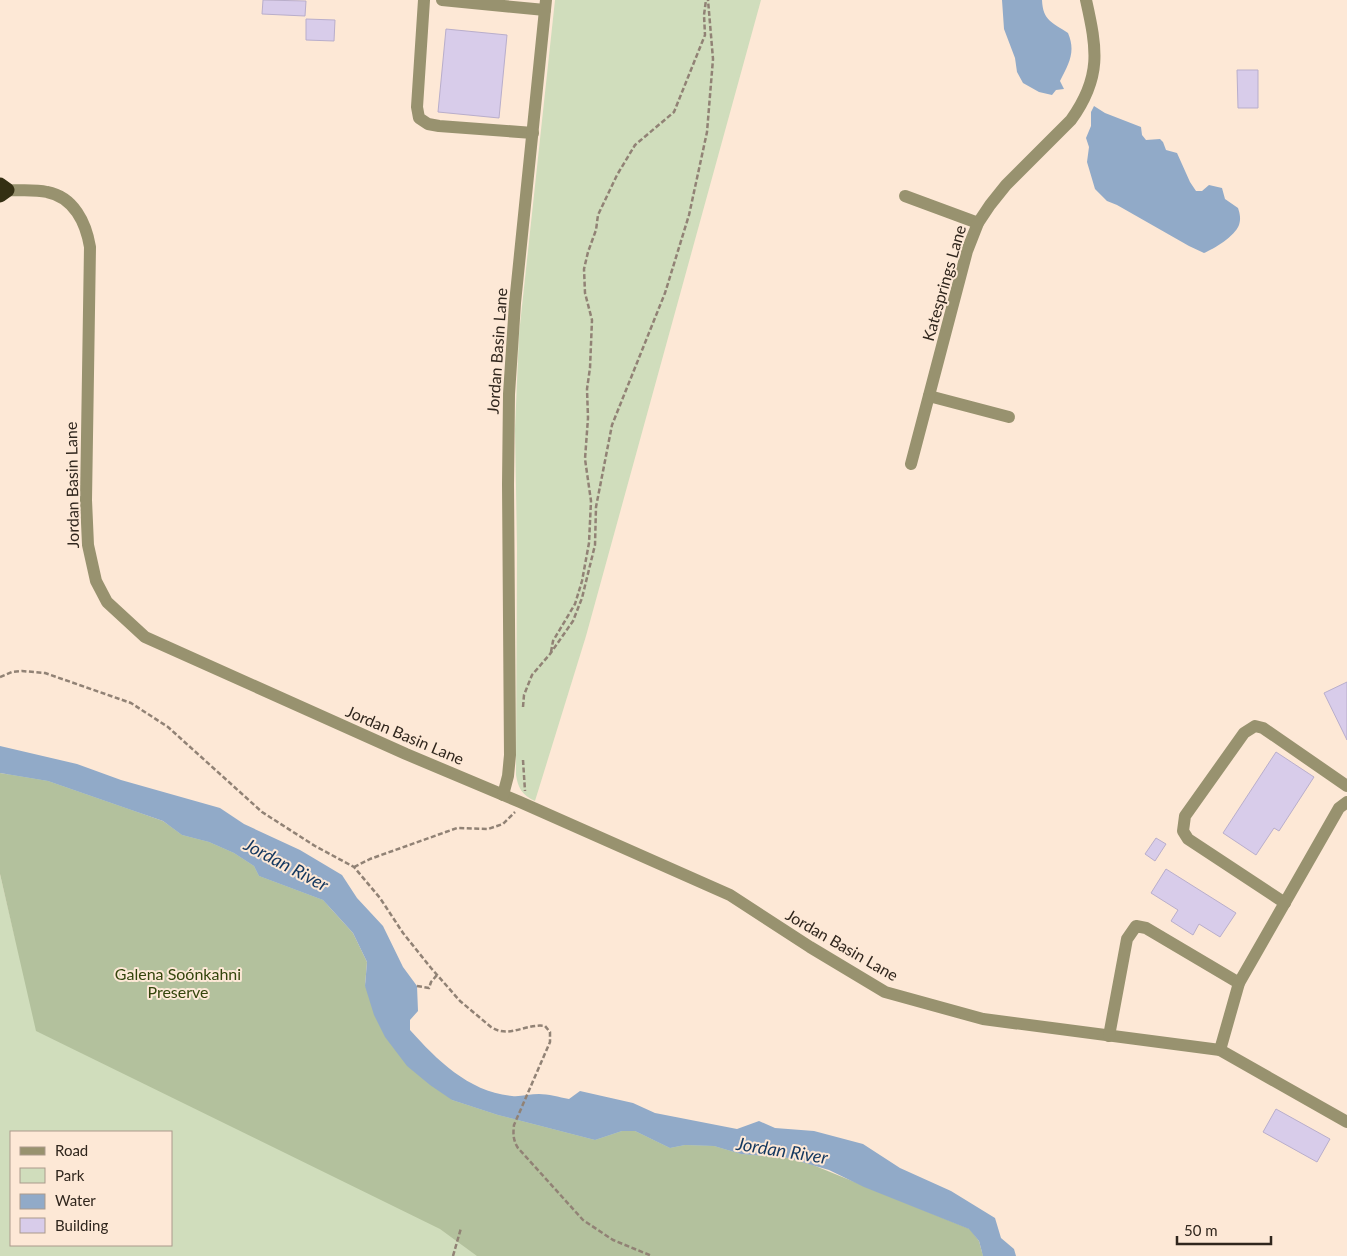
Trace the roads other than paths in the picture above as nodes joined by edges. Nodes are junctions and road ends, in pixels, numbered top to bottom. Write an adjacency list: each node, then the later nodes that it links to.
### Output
1 (424, 0): 5 (street)
2 (442, 0): 4 (street)
3 (1086, 0): 8 (street, Katesprings Lane)
4 (545, 5): 5 (street, Jordan Basin Lane)
5 (533, 133): 13 (street, Jordan Basin Lane)
6 (2, 190): 13 (street, Jordan Basin Lane)
7 (905, 196): 8 (street)
8 (978, 223): 9 (street, Katesprings Lane)
9 (929, 396): 10 (street); 11 (street, Katesprings Lane)
10 (1009, 417)
11 (911, 464)
12 (1347, 786): 15 (street)
13 (502, 795): 17 (street, Jordan Basin Lane)
14 (1347, 802): 15 (street)
15 (1285, 903): 16 (street)
16 (1238, 983): 17 (street); 18 (street)
17 (1109, 1036): 18 (street, Jordan Basin Lane)
18 (1220, 1050): 19 (street)
19 (1347, 1122)

